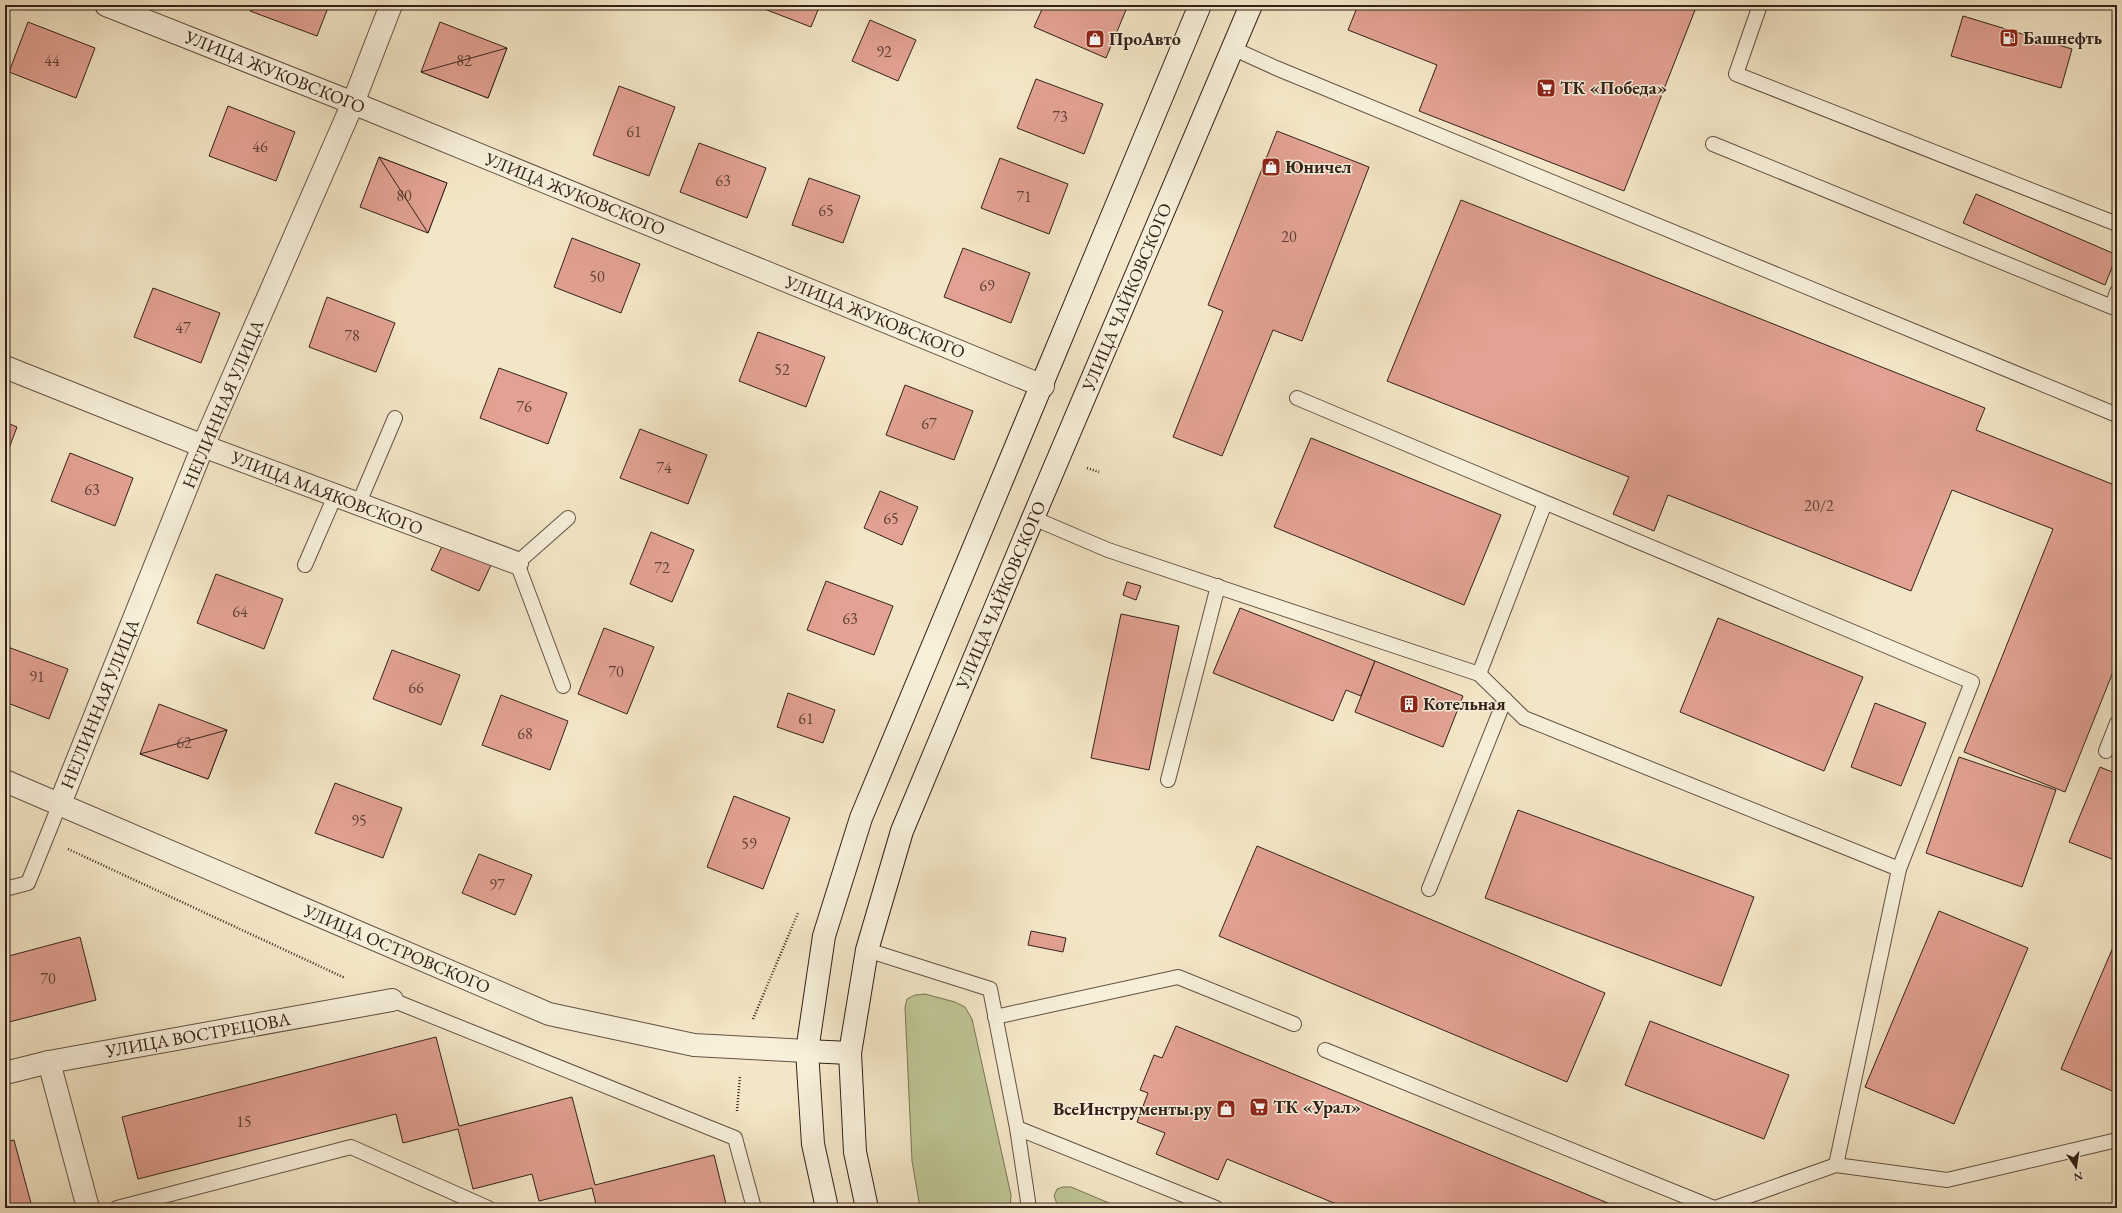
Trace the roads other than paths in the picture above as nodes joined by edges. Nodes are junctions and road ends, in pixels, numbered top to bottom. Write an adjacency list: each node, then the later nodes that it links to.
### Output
1 (106, 5): 7 (street, УЛИЦА ЖУКОВСКОГО)
2 (391, 5): 7 (street, НЕГЛИННАЯ УЛИЦА)
3 (1200, 5): 12 (street)
4 (1251, 5): 6 (street, УЛИЦА ЧАЙКОВСКОГО)
5 (1760, 5): 9 (lane)
6 (1232, 48): 14 (lane); 21 (street, УЛИЦА ЧАЙКОВСКОГО)
7 (354, 103): 12 (street, УЛИЦА ЖУКОВСКОГО); 16 (street, НЕГЛИННАЯ УЛИЦА)
8 (1713, 144): 10 (lane)
9 (2117, 224)
10 (2117, 292)
11 (5, 366): 16 (street, УЛИЦА МАЯКОВСКОГО)
12 (1043, 386): 41 (street)
13 (1297, 398): 18 (lane)
14 (2117, 416)
15 (395, 418): 19 (lane)
16 (203, 446): 17 (street, УЛИЦА МАЯКОВСКОГО); 32 (street, НЕГЛИННАЯ УЛИЦА)
17 (335, 496): 19 (street, УЛИЦА МАЯКОВСКОГО); 23 (lane)
18 (1545, 503): 25 (lane); 33 (lane)
19 (358, 505): 22 (street, УЛИЦА МАЯКОВСКОГО)
20 (568, 518): 22 (lane)
21 (1033, 518): 24 (lane); 36 (street, УЛИЦА ЧАЙКОВСКОГО)
22 (517, 563): 26 (lane)
23 (305, 565)
24 (1218, 586): 25 (lane); 30 (lane)
25 (1479, 674): 27 (lane)
26 (563, 686)
27 (1504, 699): 33 (lane); 35 (lane)
28 (2117, 723): 29 (lane)
29 (2106, 751)
30 (1168, 780)
31 (5, 781): 32 (street, УЛИЦА ОСТРОВСКОГО)
32 (59, 806): 34 (lane); 41 (street, УЛИЦА ОСТРОВСКОГО)
33 (1899, 869): 47 (lane)
34 (5, 889)
35 (1429, 889)
36 (867, 950): 38 (lane); 42 (street, УЛИЦА ЧАЙКОВСКОГО)
37 (392, 1000): 43 (street, УЛИЦА ВОСТРЕЦОВА); 51 (lane)
38 (995, 1017): 39 (lane); 45 (lane)
39 (1294, 1024)
40 (1325, 1050): 56 (lane)
41 (807, 1051): 42 (street, УЛИЦА ОСТРОВСКОГО); 52 (street)
42 (850, 1054): 53 (street, УЛИЦА ЧАЙКОВСКОГО)
43 (50, 1062): 44 (street, УЛИЦА ВОСТРЕЦОВА); 48 (street)
44 (5, 1073)
45 (1017, 1128): 54 (lane); 55 (lane)
46 (2117, 1140): 47 (lane)
47 (1836, 1165): 56 (lane)
48 (88, 1208)
49 (118, 1208): 50 (lane)
50 (488, 1208)
51 (754, 1208)
52 (827, 1208)
53 (867, 1208)
54 (1029, 1208)
55 (1216, 1208)
56 (1714, 1208)

